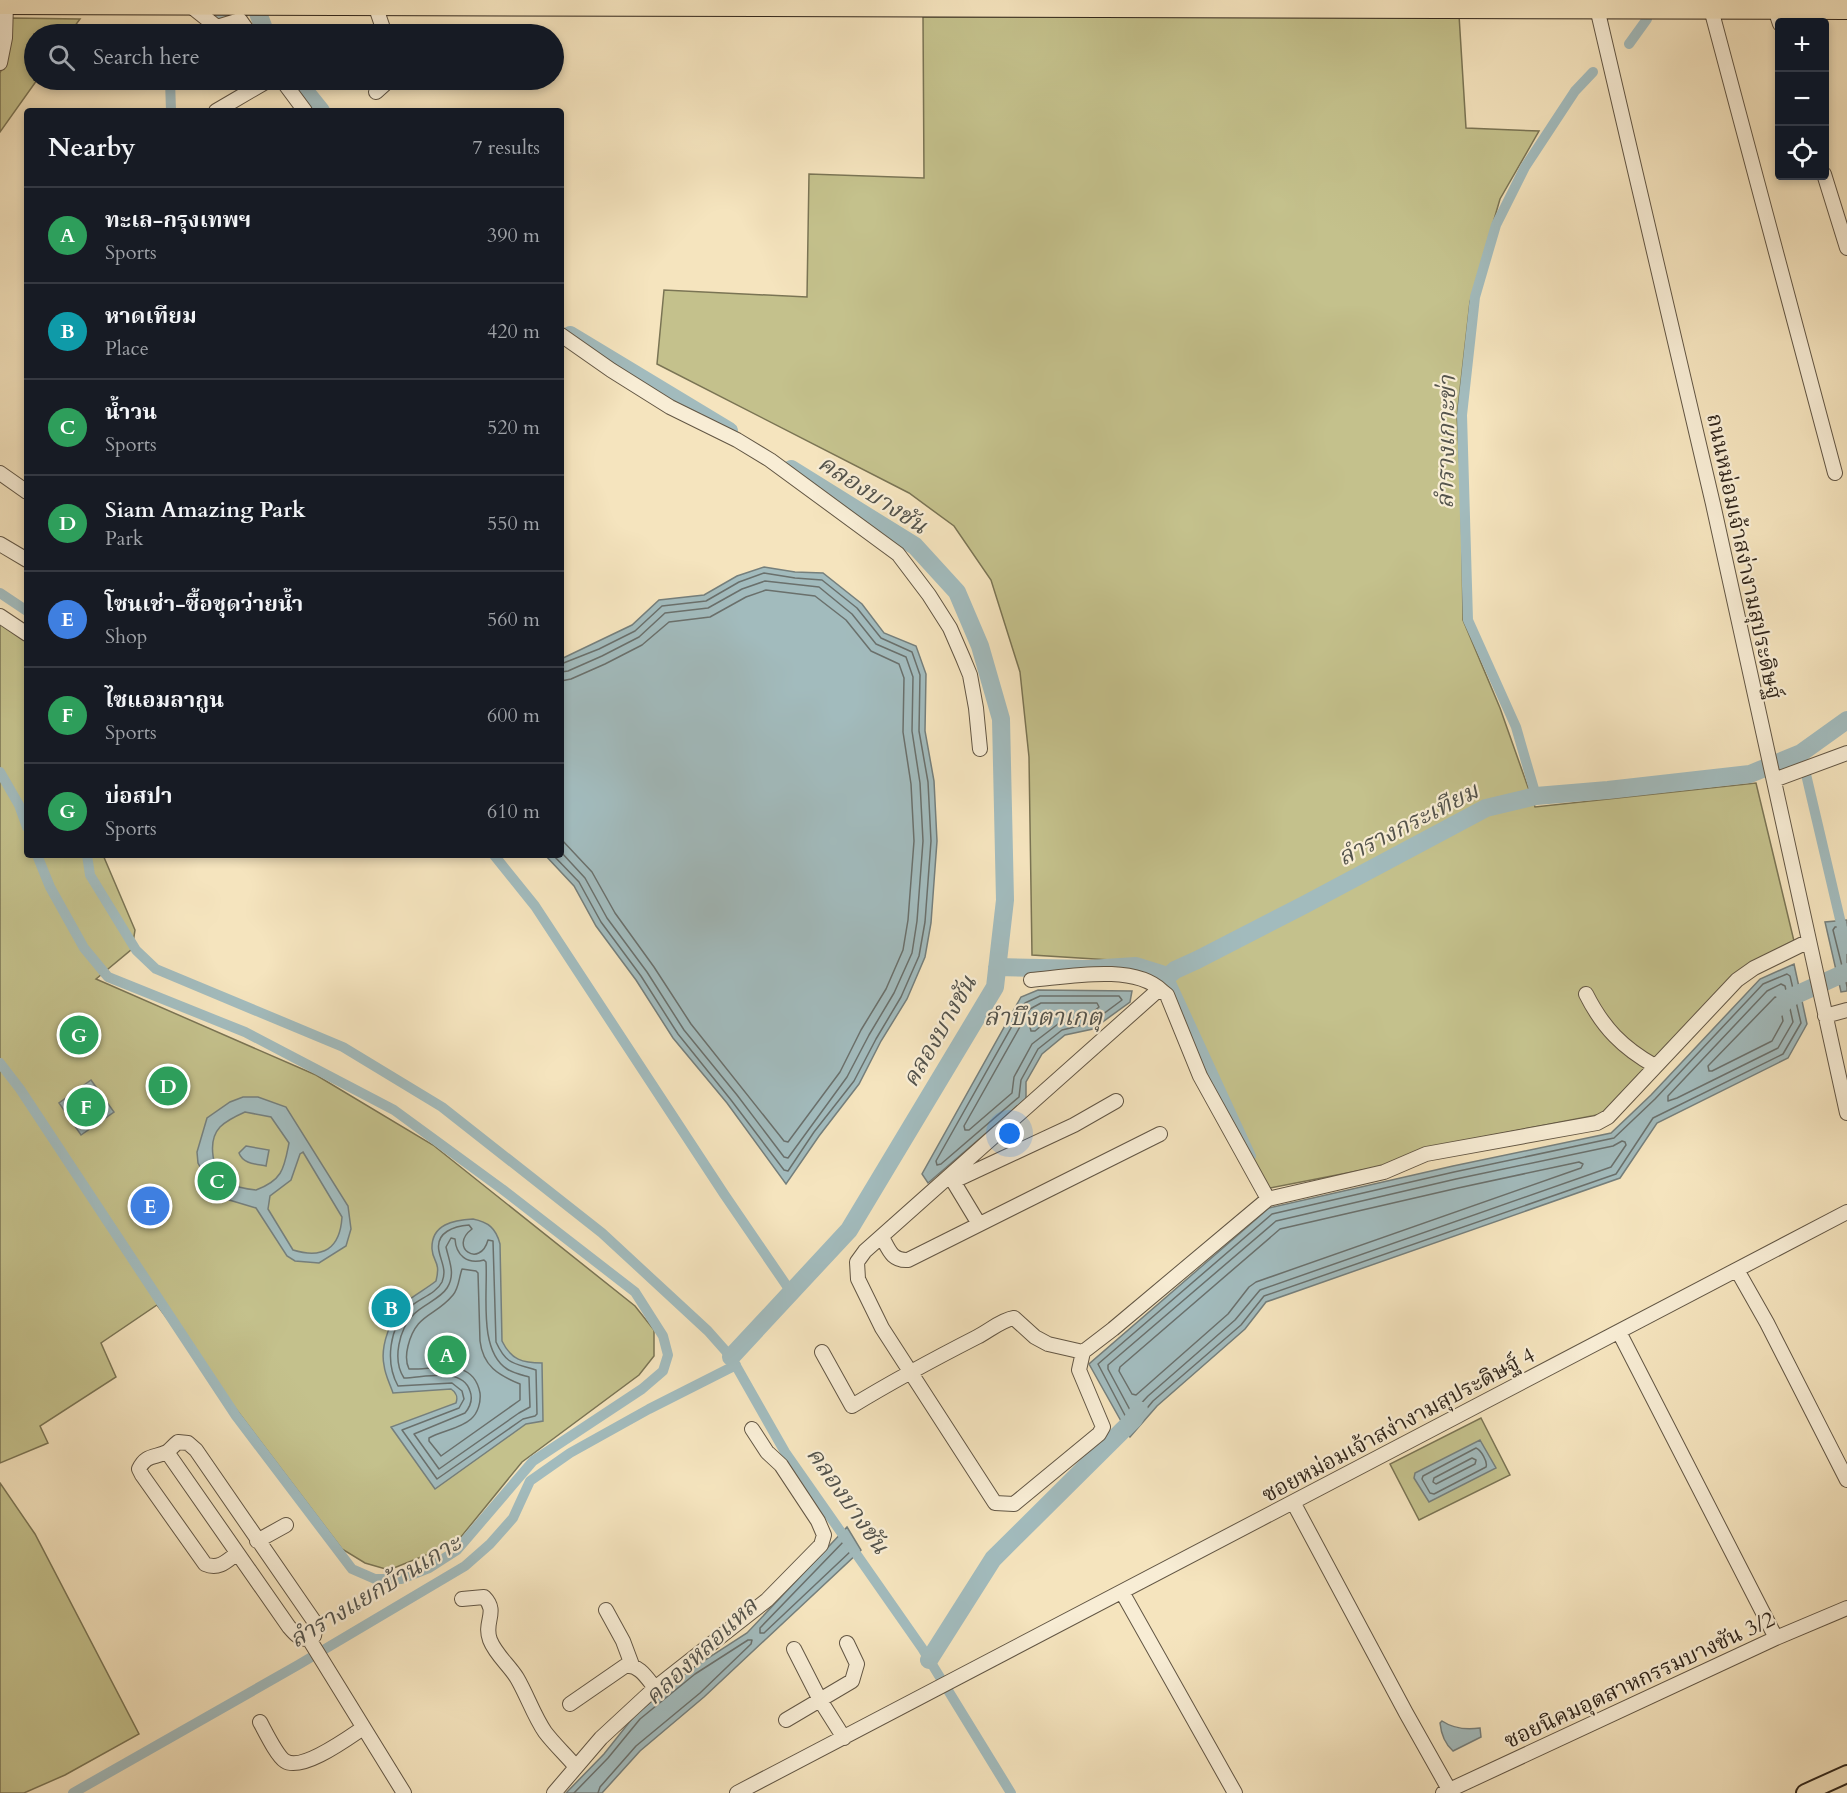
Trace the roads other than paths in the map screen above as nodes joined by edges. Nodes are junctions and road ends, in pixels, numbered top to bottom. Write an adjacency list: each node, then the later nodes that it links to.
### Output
1 (3, 4): 8 (highway); 11 (street)
2 (1320, 4): 3 (highway); 4 (highway)
3 (375, 5): 8 (highway); 10 (street)
4 (1598, 8): 5 (highway); 28 (street, ถนนหม่อมเจ้าสง่างามสุประดิษฐ์)
5 (1711, 9): 7 (highway); 20 (street)
6 (1847, 9): 7 (highway)
7 (1777, 17)
8 (214, 22): 9 (street)
9 (243, 24)
10 (382, 24)
11 (0, 63)
12 (252, 90): 14 (street)
13 (289, 90): 15 (street)
14 (221, 108)
15 (303, 108)
16 (1826, 180): 17 (street)
17 (1847, 248)
18 (564, 337): 26 (street)
19 (0, 473): 21 (street)
20 (1835, 473)
21 (24, 490)
22 (0, 544): 23 (street)
23 (24, 558)
24 (0, 616): 25 (street)
25 (24, 632)
26 (980, 749)
27 (1847, 753): 28 (street)
28 (1773, 777): 29 (street, ถนนหม่อมเจ้าสง่างามสุประดิษฐ์)
29 (1810, 947): 34 (street, ถนนหม่อมเจ้าสง่างามสุประดิษฐ์); 35 (street)
30 (1030, 980): 31 (street)
31 (1162, 991): 39 (street); 40 (street)
32 (1587, 994): 35 (street)
33 (1847, 1010): 34 (street)
34 (1824, 1012): 37 (street, ถนนหม่อมเจ้าสง่างามสุประดิษฐ์)
35 (1655, 1066): 40 (street)
36 (1116, 1101): 39 (street)
37 (1847, 1113)
38 (1160, 1134): 42 (street)
39 (952, 1179): 42 (street); 43 (street)
40 (1268, 1199): 47 (street)
41 (1847, 1212): 44 (street, ซอยหม่อมเจ้าสง่างามสุประดิษฐ์ 4)
42 (980, 1224): 43 (street)
43 (882, 1237): 48 (street)
44 (1737, 1270): 45 (street, ซอยหม่อมเจ้าสง่างามสุประดิษฐ์ 4); 51 (street)
45 (1619, 1332): 52 (street, ซอยหม่อมเจ้าสง่างามสุประดิษฐ์ 4); 60 (street)
46 (822, 1352): 48 (street)
47 (1083, 1352): 48 (street); 48 (street)
48 (910, 1371)
49 (752, 1430): 65 (street)
50 (167, 1452): 54 (street); 55 (street); 55 (street)
51 (1847, 1479)
52 (1293, 1502): 56 (street, ซอยหม่อมเจ้าสง่างามสุประดิษฐ์ 4); 74 (street)
53 (286, 1525): 54 (street)
54 (257, 1541): 61 (street)
55 (237, 1553): 61 (street)
56 (1122, 1592): 71 (street, ซอยหม่อมเจ้าสง่างามสุประดิษฐ์ 4); 78 (street)
57 (462, 1599): 72 (street)
58 (1847, 1608): 60 (street, ซอยนิคมอุตสาหกรรมบางชัน 3/2)
59 (606, 1610): 64 (street)
60 (1776, 1638): 74 (street, ซอยนิคมอุตสาหกรรมบางชัน 3/2)
61 (312, 1643): 70 (street)
62 (847, 1643): 66 (street)
63 (794, 1649): 66 (street)
64 (632, 1665): 65 (street); 67 (street)
65 (655, 1688): 72 (street)
66 (820, 1700): 68 (street); 71 (street)
67 (570, 1704)
68 (786, 1720)
69 (260, 1722): 70 (street)
70 (363, 1728): 75 (street)
71 (844, 1738): 77 (street, ซอยหม่อมเจ้าสง่างามสุประดิษฐ์ 4)
72 (576, 1767): 76 (street)
73 (1847, 1774): 79 (main road)
74 (1448, 1792)
75 (404, 1793)
76 (554, 1793)
77 (737, 1793)
78 (1234, 1793)
79 (1804, 1793)

